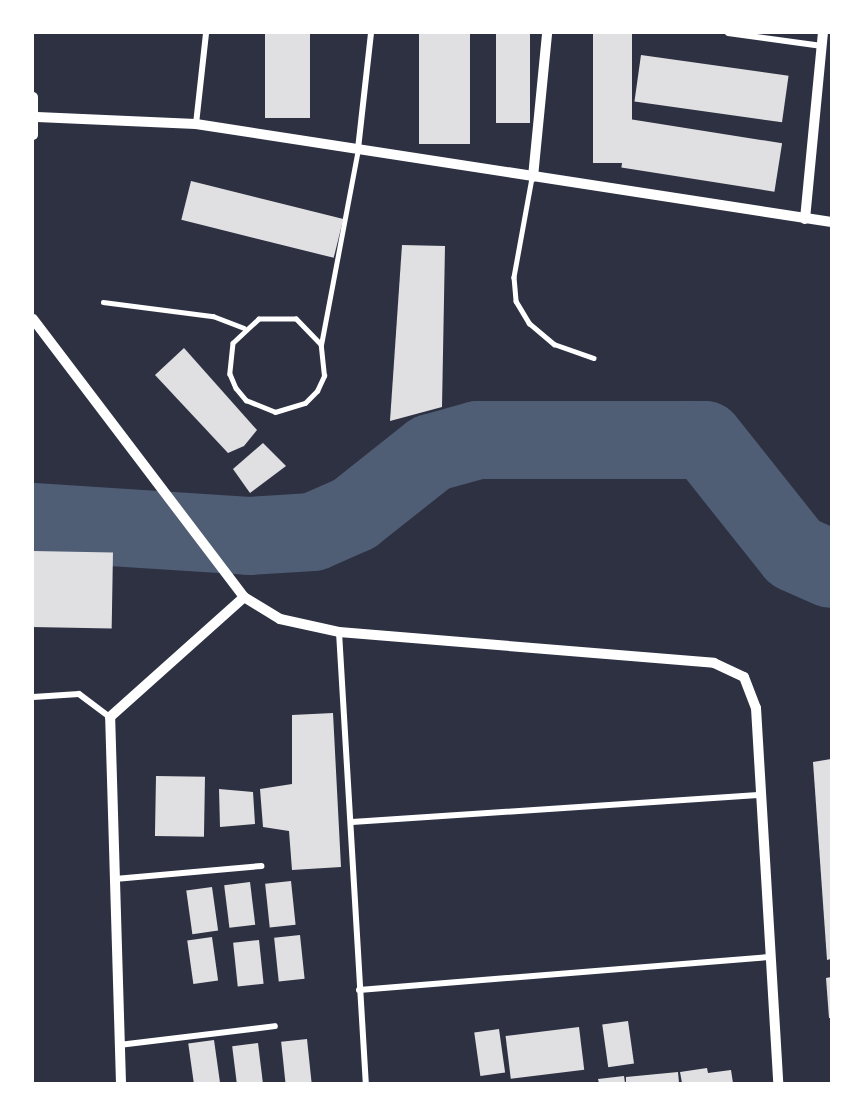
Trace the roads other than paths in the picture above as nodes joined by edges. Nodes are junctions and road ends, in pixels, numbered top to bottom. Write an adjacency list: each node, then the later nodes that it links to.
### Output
1 (206, 33): 9 (street)
2 (370, 33): 11 (street)
3 (547, 33): 12 (street)
4 (728, 33): 6 (street)
5 (823, 33): 6 (street)
6 (822, 46): 13 (street)
7 (33, 97): 8 (street)
8 (37, 117): 9 (street); 10 (street)
9 (196, 124): 11 (street)
10 (33, 135)
11 (358, 150): 12 (street); 18 (lane)
12 (533, 177): 13 (street); 19 (lane)
13 (805, 219): 14 (street)
14 (831, 222)
15 (103, 302): 17 (lane)
16 (33, 319): 20 (street)
17 (244, 328): 18 (lane); 18 (lane)
18 (321, 345)
19 (594, 358)
20 (244, 597): 21 (street); 23 (street)
21 (339, 632): 24 (street); 25 (street)
22 (33, 697): 23 (street)
23 (110, 717): 27 (street)
24 (758, 795): 25 (street); 28 (street)
25 (352, 822): 29 (street)
26 (261, 866): 27 (street)
27 (115, 879): 31 (street)
28 (767, 957): 29 (street); 34 (street)
29 (359, 990): 33 (street)
30 (275, 1026): 31 (street)
31 (119, 1045): 32 (street)
32 (121, 1083)
33 (366, 1083)
34 (778, 1083)

